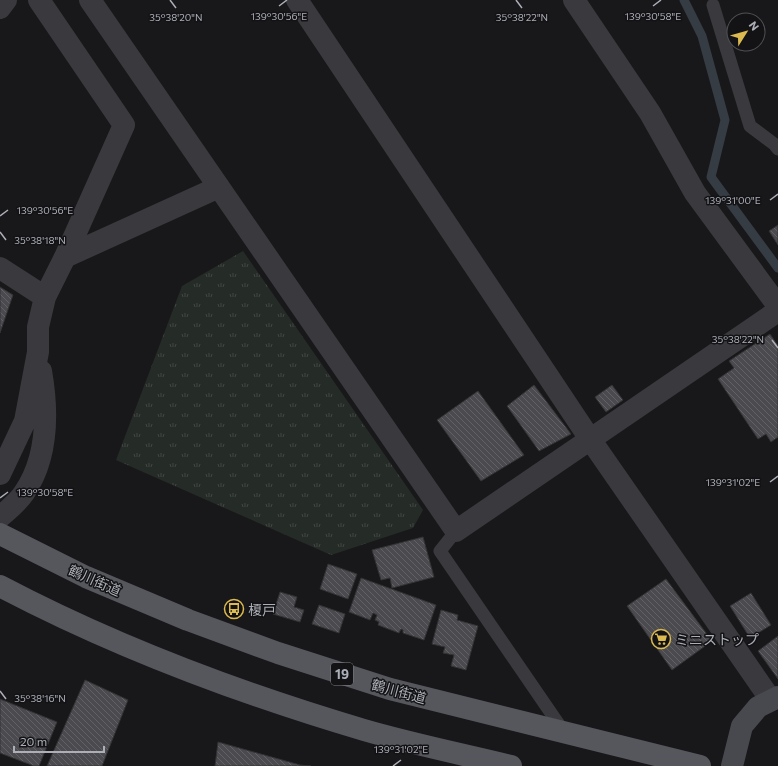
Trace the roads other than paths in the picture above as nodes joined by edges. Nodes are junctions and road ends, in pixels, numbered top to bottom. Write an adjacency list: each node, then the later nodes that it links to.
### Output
1 (6, 0): 7 (street)
2 (39, 0): 10 (street)
3 (90, 0): 9 (street)
4 (297, 0): 16 (street)
5 (574, 0): 13 (street)
6 (713, 5): 8 (lane)
7 (0, 8)
8 (778, 149)
9 (219, 187): 10 (street); 19 (street)
10 (65, 257): 12 (street)
11 (0, 268): 12 (street)
12 (45, 297): 15 (street)
13 (778, 306)
14 (778, 311): 16 (street)
15 (38, 352): 17 (street); 18 (street)
16 (590, 439): 19 (street); 22 (street)
17 (0, 474)
18 (0, 517)
19 (456, 531): 23 (lane)
20 (0, 534): 23 (main road, 鶴川街道 / 19)
21 (0, 586): 24 (main road)
22 (775, 698): 26 (main road)
23 (564, 732): 25 (main road, 鶴川街道 / 19)
24 (506, 765)
25 (700, 766)
26 (732, 766)

